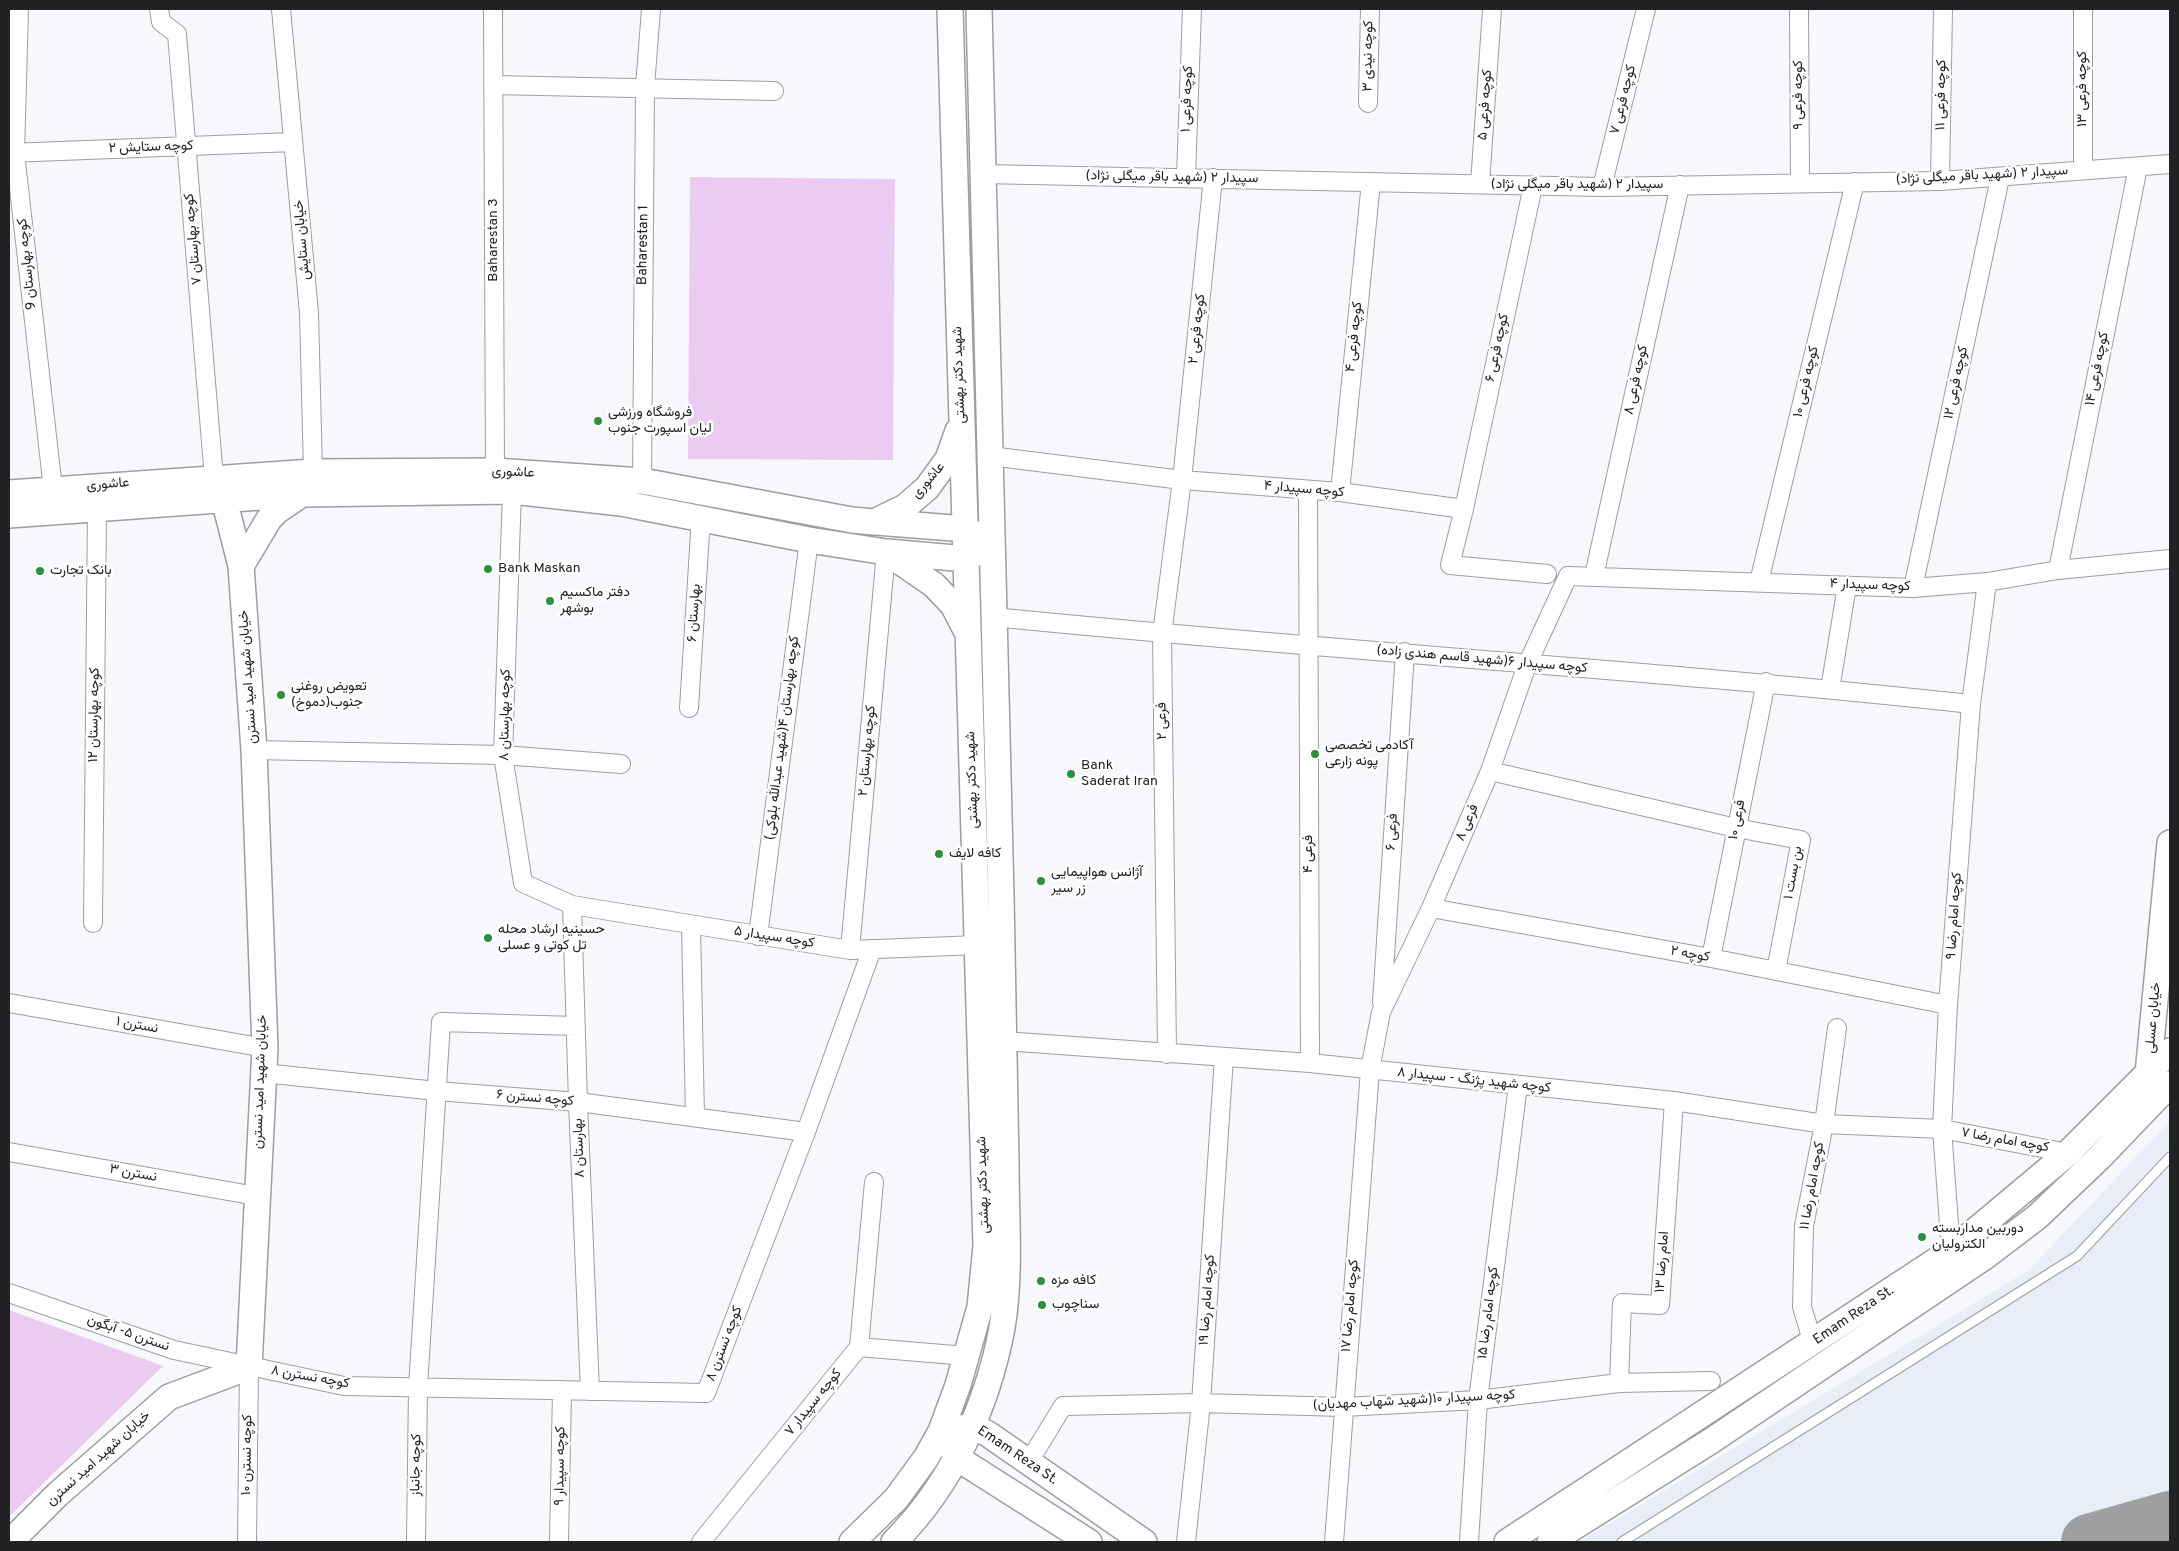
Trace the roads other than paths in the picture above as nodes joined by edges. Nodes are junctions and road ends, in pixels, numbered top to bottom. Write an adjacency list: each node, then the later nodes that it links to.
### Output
1 (19, 9): 21 (street, کوچه بهارستان 9)
2 (159, 9): 20 (street, کوچه بهارستان ۷)
3 (281, 9): 19 (street, خیابان ستایش)
4 (493, 9): 15 (street, Baharestan 3)
5 (651, 9): 16 (street, Baharestan 1)
6 (950, 9): 37 (street, شهید دکتر بهشتی)
7 (979, 9): 25 (street, شهید دکتر بهشتی)
8 (1370, 9): 18 (street, کوچه نیدی ۳)
9 (1799, 9): 31 (street, کوچه فرعی ۹)
10 (1944, 9): 29 (street, کوچه فرعی ۱۱)
11 (2083, 9): 24 (street, کوچه فرعی ۱۳)
12 (1645, 11): 36 (street, کوچه فرعی ۷)
13 (1191, 15): 26 (street, کوچه فرعی ۱)
14 (1492, 17): 33 (street, کوچه فرعی ۵)
15 (493, 85): 16 (street); 39 (street, Baharestan 3)
16 (645, 87): 17 (street); 41 (street, Baharestan 1)
17 (774, 91)
18 (1368, 103)
19 (293, 142): 20 (street, کوچه ستایش ۲); 42 (street, خیابان ستایش)
20 (186, 147): 21 (street, کوچه ستایش ۲); 43 (street, کوچه بهارستان ۷)
21 (12, 153): 44 (street, کوچه بهارستان 9)
22 (2170, 164): 23 (street, سپیدار ۲ (شهید باقر میگلی نژاد))
23 (2138, 168): 24 (street, سپیدار ۲ (شهید باقر میگلی نژاد)); 62 (street, کوچه فرعی ۱۴)
24 (2082, 170): 28 (street, سپیدار ۲ (شهید باقر میگلی نژاد))
25 (983, 174): 26 (street, سپیدار ۲ (شهید باقر میگلی نژاد)); 38 (street, شهید دکتر بهشتی)
26 (1186, 177): 27 (street, سپیدار ۲ (شهید باقر میگلی نژاد))
27 (1213, 178): 30 (street, سپیدار ۲ (شهید باقر میگلی نژاد)); 40 (street, کوچه فرعی ۲)
28 (2000, 178): 29 (street, سپیدار ۲ (شهید باقر میگلی نژاد)); 69 (street, کوچه فرعی ۱۲)
29 (1940, 181): 32 (street, سپیدار ۲ (شهید باقر میگلی نژاد))
30 (1371, 182): 33 (street, سپیدار ۲ (شهید باقر میگلی نژاد)); 47 (street, کوچه فرعی ۴)
31 (1800, 182): 32 (street, سپیدار ۲ (شهید باقر میگلی نژاد)); 34 (street, سپیدار ۲ (شهید باقر میگلی نژاد))
32 (1855, 182): 66 (street, کوچه فرعی ۱۰)
33 (1480, 184): 35 (street, سپیدار ۲ (شهید باقر میگلی نژاد))
34 (1680, 185): 36 (street, سپیدار ۲ (شهید باقر میگلی نژاد)); 65 (street, کوچه فرعی ۸)
35 (1533, 186): 36 (street, سپیدار ۲ (شهید باقر میگلی نژاد)); 50 (street, کوچه فرعی ۶)
36 (1602, 187)
37 (962, 421): 53 (street, عاشوری); 54 (street, شهید دکتر بهشتی)
38 (990, 456): 40 (street, کوچه سپیدار ۴); 56 (street, شهید دکتر بهشتی)
39 (495, 471): 41 (street, عاشوری); 42 (street, عاشوری)
40 (1182, 480): 45 (street, کوچه سپیدار ۴); 71 (street, فرعی ۲)
41 (642, 481): 53 (street, عاشوری)
42 (307, 483): 43 (street, عاشوری); 46 (street, عاشوری); 61 (street)
43 (219, 488): 44 (street, عاشوری); 49 (street, عاشوری); 61 (street, خیابان شهید امید نسترن)
44 (53, 489): 48 (street, عاشوری)
45 (1308, 490): 47 (street, کوچه سپیدار ۴); 73 (street)
46 (512, 491): 52 (street, عاشوری); 81 (street, کوچه بهارستان ۸)
47 (1340, 492): 50 (street, کوچه سپیدار ۴)
48 (9, 493)
49 (98, 508): 51 (street, عاشوری); 88 (street, کوچه بهارستان ۱۲)
50 (1464, 509): 63 (street)
51 (9, 515)
52 (701, 517): 55 (street, عاشوری); 79 (street, بهارستان ۶)
53 (863, 521): 54 (street); 57 (street)
54 (966, 529): 56 (street); 59 (street, شهید دکتر بهشتی)
55 (809, 540): 57 (street, عاشوری); 90 (street, کوچه بهارستان ۴(شهید عبدالله بلوکی))
56 (992, 543): 59 (street); 70 (street, شهید دکتر بهشتی)
57 (848, 547): 58 (street, عاشوری)
58 (886, 552): 59 (street); 72 (street, عاشوری); 93 (street, کوچه بهارستان ۲)
59 (966, 559): 72 (street, شهید دکتر بهشتی)
60 (2170, 559): 62 (street, کوچه سپیدار ۴)
61 (241, 566): 80 (street, خیابان شهید امید نسترن)
62 (2058, 570): 67 (street, کوچه سپیدار ۴)
63 (1547, 574)
64 (1568, 576): 65 (street, کوچه سپیدار ۴); 75 (street, فرعی ۸)
65 (1594, 576): 66 (street, کوچه سپیدار ۴)
66 (1759, 582): 68 (street, کوچه سپیدار ۴)
67 (1987, 582): 69 (street, کوچه سپیدار ۴); 78 (street, کوچه امام رضا ۹)
68 (1847, 586): 69 (street, کوچه سپیدار ۴); 77 (street)
69 (1914, 588)
70 (994, 616): 71 (street, کوچه سپیدار ۶(شهید قاسم هندی زاده)); 101 (street, شهید دکتر بهشتی)
71 (1162, 634): 73 (street, کوچه سپیدار ۶(شهید قاسم هندی زاده)); 104 (street, فرعی ۲)
72 (968, 635): 91 (street, شهید دکتر بهشتی)
73 (1307, 645): 74 (street, کوچه سپیدار ۶(شهید قاسم هندی زاده)); 106 (street, فرعی ۴)
74 (1406, 652): 75 (street, کوچه سپیدار ۶(شهید قاسم هندی زاده)); 98 (street, فرعی ۶)
75 (1527, 665): 76 (street, کوچه سپیدار ۶(شهید قاسم هندی زاده)); 83 (street, فرعی ۸)
76 (1766, 682): 77 (street, کوچه سپیدار ۶(شهید قاسم هندی زاده)); 84 (street, فرعی ۱۰)
77 (1830, 689): 78 (street, کوچه سپیدار ۶(شهید قاسم هندی زاده))
78 (1970, 704): 97 (street, کوچه امام رضا ۹)
79 (689, 708)
80 (254, 750): 81 (street); 102 (street, خیابان شهید امید نسترن)
81 (503, 755): 82 (street); 86 (street, کوچه بهارستان ۸)
82 (620, 764)
83 (1490, 771): 84 (street); 87 (street, فرعی ۸)
84 (1736, 828): 94 (street, فرعی ۱۰); 95 (street, بن بست ۱)
85 (2170, 843): 109 (street, خیابان عسلی)
86 (572, 906): 89 (street, کوچه سپیدار ۵); 99 (street, بهارستان ۸)
87 (1431, 908): 94 (street, کوچه ۲); 98 (street, فرعی ۸)
88 (93, 923)
89 (691, 925): 90 (street, کوچه سپیدار ۵); 114 (street)
90 (758, 936): 93 (street, کوچه سپیدار ۵)
91 (978, 945): 92 (street, کوچه سپیدار ۵); 127 (street, شهید دکتر بهشتی)
92 (872, 949): 93 (street, کوچه سپیدار ۵); 117 (street, کوچه نسترن ۸)
93 (850, 950)
94 (1711, 958): 95 (street, کوچه ۲)
95 (1776, 971): 97 (street, کوچه ۲)
96 (9, 1004): 102 (street, نسترن ۱)
97 (1948, 1005): 116 (street, کوچه امام رضا ۹)
98 (1381, 1012): 107 (street, فرعی ۸)
99 (575, 1026): 111 (street, کوچه جانباز); 113 (street, بهارستان ۸)
100 (1837, 1028): 115 (street, کوچه امام رضا ۱۱)
101 (1004, 1041): 104 (street, کوچه شهید پژنگ - سپیدار ۸); 137 (street, شهید دکتر بهشتی)
102 (265, 1048): 108 (street, خیابان شهید امید نسترن)
103 (2170, 1051): 109 (street, Emam Reza St.)
104 (1167, 1054): 105 (street, کوچه شهید پژنگ - سپیدار ۸)
105 (1224, 1057): 106 (street, کوچه شهید پژنگ - سپیدار ۸); 135 (street, کوچه امام رضا ۱۹)
106 (1310, 1063): 107 (street, کوچه شهید پژنگ - سپیدار ۸)
107 (1370, 1070): 110 (street, کوچه شهید پژنگ - سپیدار ۸); 136 (street, کوچه امام رضا ۱۷)
108 (264, 1072): 111 (street, کوچه نسترن ۶); 122 (street, خیابان شهید امید نسترن)
109 (2159, 1079): 119 (street, Emam Reza St.); 154 (street, Emam Reza St.)
110 (1518, 1085): 112 (street, کوچه شهید پژنگ - سپیدار ۸); 134 (street, کوچه امام رضا ۱۵)
111 (437, 1091): 113 (street, کوچه نسترن ۶); 131 (street, کوچه جانباز)
112 (1674, 1101): 115 (street, کوچه شهید پژنگ - سپیدار ۸); 130 (street, امام رضا ۱۳)
113 (578, 1102): 114 (street, کوچه نسترن ۶); 133 (street, بهارستان ۸)
114 (695, 1117): 117 (street, کوچه نسترن ۶)
115 (1824, 1124): 116 (street, کوچه شهید پژنگ - سپیدار ۸); 125 (street, کوچه امام رضا ۱۱)
116 (1942, 1129): 119 (street, کوچه امام رضا ۷); 123 (street, کوچه امام رضا ۹)
117 (806, 1132): 133 (street, کوچه نسترن ۸)
118 (9, 1152): 122 (street, نسترن ۳)
119 (2068, 1153): 123 (street, Emam Reza St.)
120 (2170, 1156): 155 (lane)
121 (874, 1182): 126 (street)
122 (256, 1196): 128 (street, خیابان شهید امید نسترن)
123 (1951, 1251): 125 (street, Emam Reza St.)
124 (9, 1294): 128 (street, نسترن ۵- آبگون)
125 (1813, 1343): 153 (street, Emam Reza St.)
126 (859, 1347): 127 (street); 146 (street, کوچه سپیدار ۷)
127 (966, 1356): 138 (street, شهید دکتر بهشتی)
128 (249, 1367): 131 (street, کوچه نسترن ۸); 142 (street, خیابان شهید امید نسترن); 143 (street, کوچه نسترن ۱۰)
129 (1711, 1381): 130 (street, کوچه سپیدار ۱۰(شهید شهاب مهدیان))
130 (1619, 1384): 134 (street, کوچه سپیدار ۱۰(شهید شهاب مهدیان))
131 (418, 1387): 132 (street, کوچه نسترن ۸); 144 (street, کوچه جانباز)
132 (562, 1390): 133 (street, کوچه نسترن ۸); 145 (street, کوچه سپیدار ۹)
133 (590, 1390)
134 (1478, 1400): 136 (street, کوچه سپیدار ۱۰(شهید شهاب مهدیان)); 152 (street, کوچه امام رضا ۱۵)
135 (1201, 1403): 136 (street, کوچه سپیدار ۱۰(شهید شهاب مهدیان)); 140 (street, کوچه سپیدار ۱۰(شهید شهاب مهدیان)); 150 (street, کوچه امام رضا ۱۹)
136 (1343, 1407): 151 (street, کوچه امام رضا ۱۷)
137 (973, 1426): 138 (street, Emam Reza St.); 139 (street, شهید دکتر بهشتی); 140 (street, Emam Reza St.)
138 (941, 1430): 139 (street); 147 (street, شهید دکتر بهشتی)
139 (957, 1458): 148 (street, شهید دکتر بهشتی); 149 (street)
140 (1028, 1463): 141 (street, Emam Reza St.)
141 (1133, 1539)
142 (10, 1542)
143 (247, 1542)
144 (416, 1542)
145 (559, 1542)
146 (701, 1542)
147 (852, 1542)
148 (894, 1542)
149 (1089, 1542)
150 (1186, 1542)
151 (1334, 1542)
152 (1469, 1542)
153 (1507, 1542)
154 (1550, 1542)
155 (1622, 1542)

